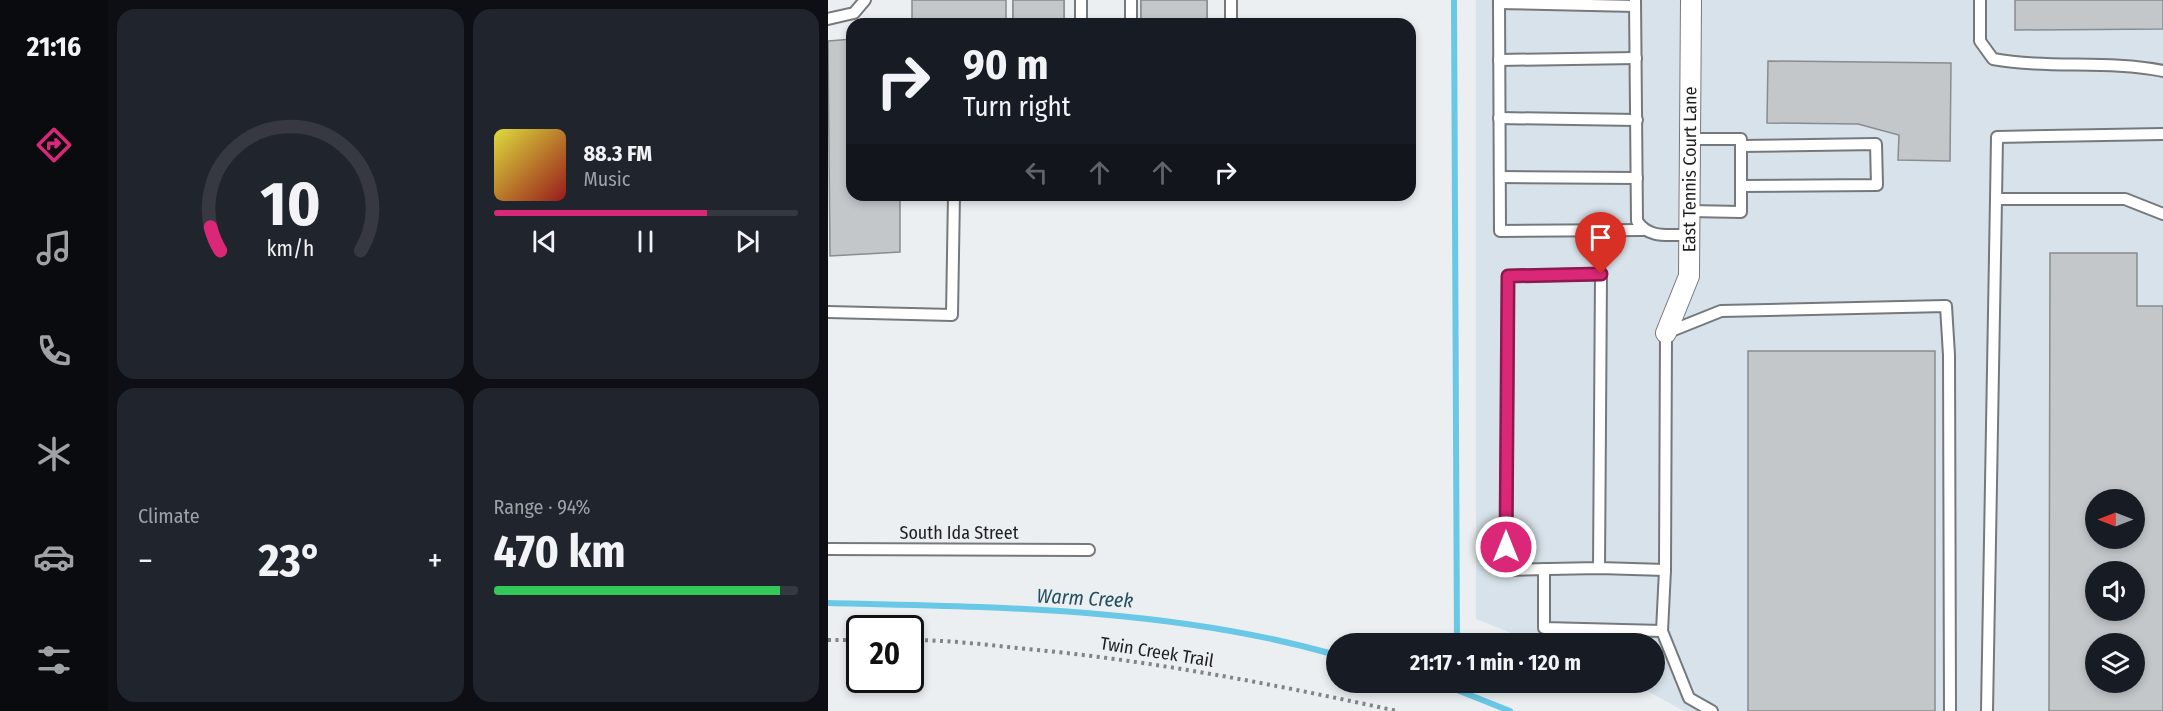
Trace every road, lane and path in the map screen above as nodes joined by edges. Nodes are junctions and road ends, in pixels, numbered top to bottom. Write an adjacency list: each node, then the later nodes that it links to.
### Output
1 (865, 0): 12 (lane)
2 (1081, 0): 9 (lane)
3 (1131, 0): 10 (lane)
4 (1231, 0): 11 (lane)
5 (1691, 0): 19 (street, East Tennis Court Lane)
6 (1980, 0): 15 (lane)
7 (1499, 2): 8 (lane); 14 (lane)
8 (1635, 3): 13 (lane)
9 (1081, 18)
10 (1131, 18)
11 (1231, 18)
12 (828, 19)
13 (1636, 58): 14 (lane); 17 (lane)
14 (1499, 60): 16 (lane)
15 (2163, 71)
16 (1499, 118): 17 (lane); 21 (lane)
17 (1636, 120): 22 (lane)
18 (2163, 134): 24 (lane)
19 (1690, 139): 20 (lane); 26 (street, East Tennis Court Lane)
20 (1741, 146): 23 (lane); 23 (lane)
21 (1500, 177): 22 (lane); 28 (lane)
22 (1636, 178): 28 (lane)
23 (1741, 186): 26 (lane)
24 (1996, 199): 27 (lane); 44 (lane)
25 (954, 201): 30 (lane)
26 (1690, 211): 29 (street, East Tennis Court Lane)
27 (2163, 214)
28 (1643, 230): 29 (lane)
29 (1690, 235): 31 (street, East Tennis Court Lane)
30 (828, 312)
31 (1666, 333): 36 (lane); 43 (lane)
32 (828, 549): 33 (lane, South Ida Street)
33 (1089, 550)
34 (1599, 568): 35 (lane); 35 (lane); 36 (lane)
35 (1544, 569): 37 (lane)
36 (1665, 570): 37 (lane)
37 (1662, 631): 42 (lane)
38 (828, 640): 39 (path)
39 (846, 640)
40 (924, 640): 41 (path, Twin Creek Trail)
41 (1397, 711)
42 (1712, 711)
43 (1950, 711)
44 (1987, 711)

